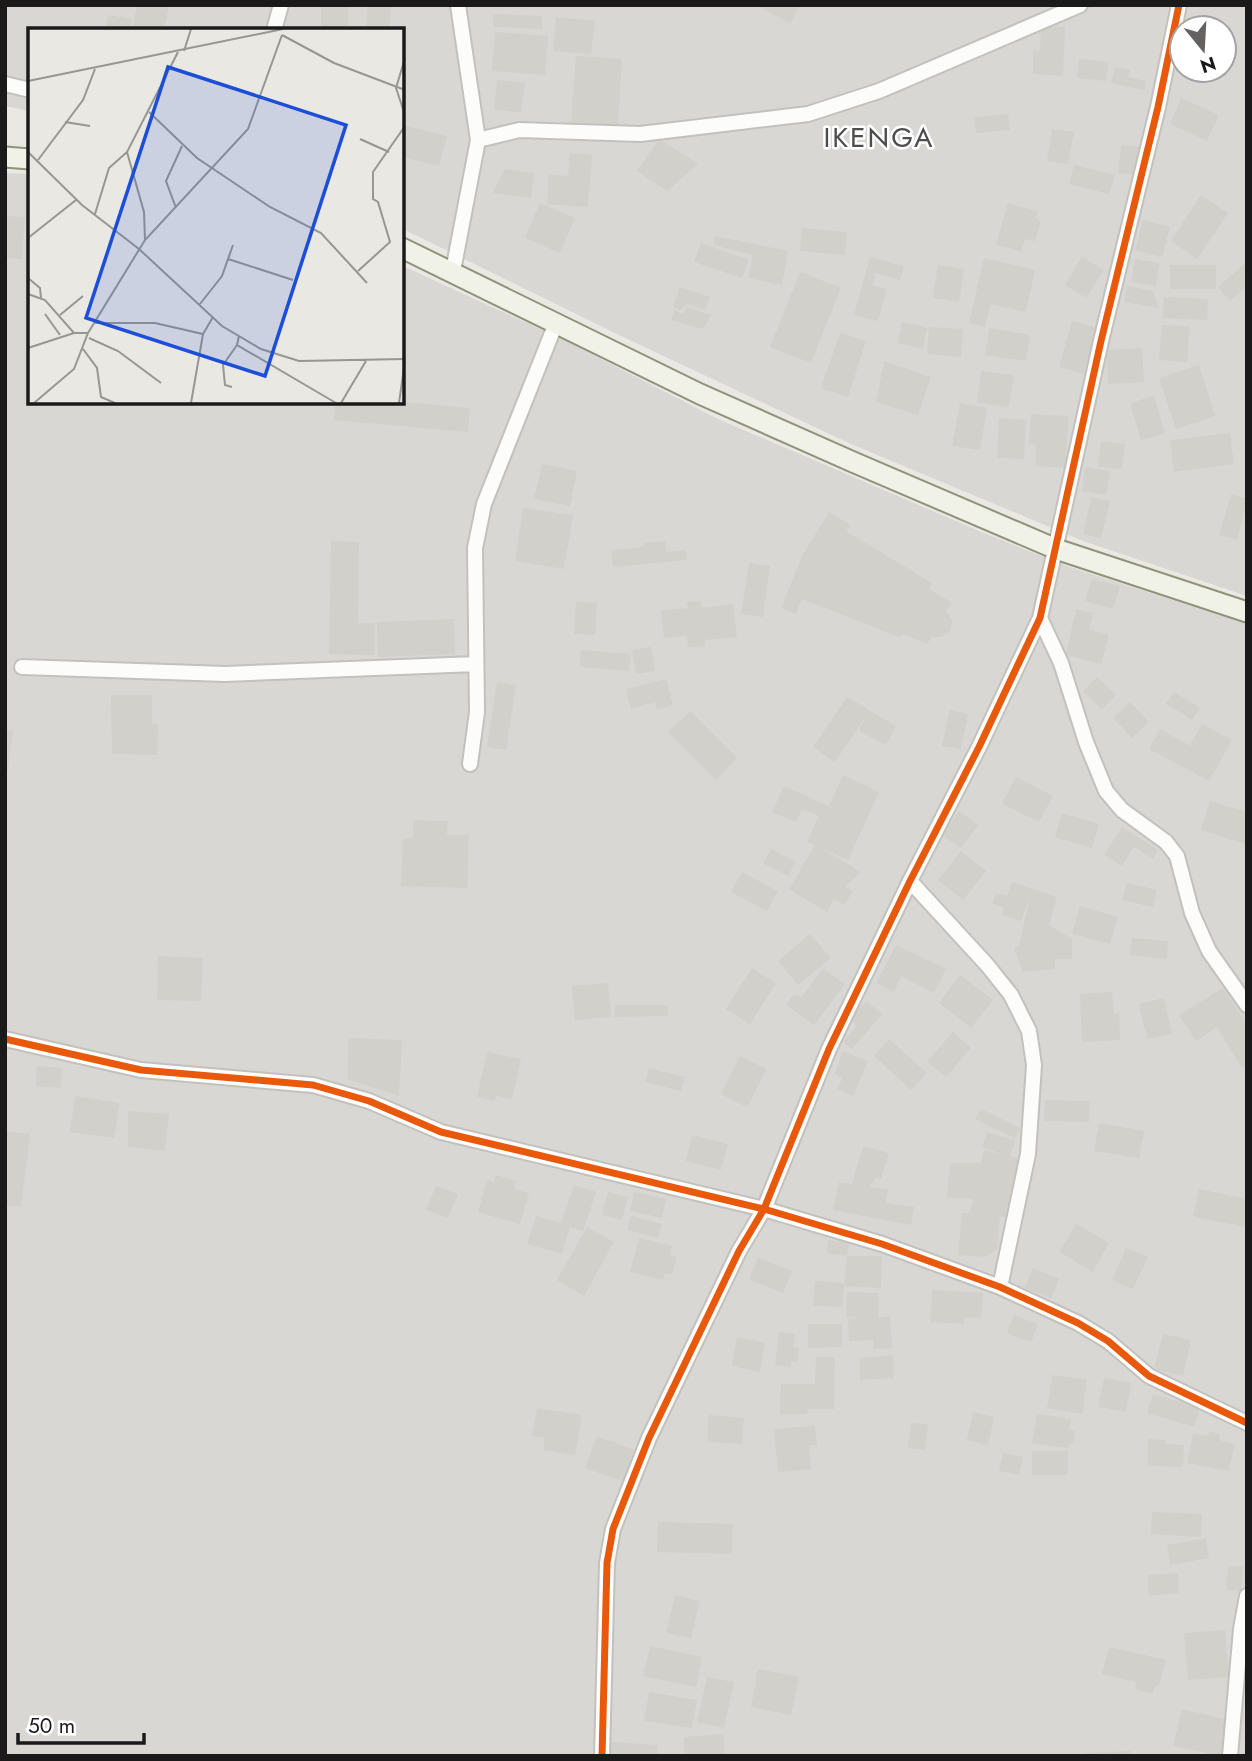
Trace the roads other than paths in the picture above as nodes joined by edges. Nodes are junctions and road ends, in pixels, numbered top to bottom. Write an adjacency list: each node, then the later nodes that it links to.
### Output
1 (281, 5): 5 (street)
2 (458, 5): 8 (street)
3 (1080, 5): 8 (street)
4 (1179, 5): 14 (street)
5 (275, 28)
6 (5, 84): 7 (street)
7 (28, 90)
8 (478, 140): 12 (street)
9 (5, 157): 10 (main road)
10 (28, 159)
11 (404, 249): 12 (main road)
12 (453, 271): 13 (main road)
13 (556, 323): 14 (main road); 17 (street)
14 (1056, 549): 15 (main road); 16 (street)
15 (1247, 612)
16 (1040, 618): 20 (street); 21 (street)
17 (476, 664): 18 (street); 19 (street)
18 (22, 667)
19 (470, 764)
20 (910, 881): 23 (street); 24 (street)
21 (1247, 1005)
22 (5, 1039): 23 (street)
23 (764, 1209): 24 (street); 27 (street)
24 (1000, 1287): 25 (street)
25 (1247, 1423)
26 (1247, 1596): 28 (street)
27 (602, 1756)
28 (1230, 1756)

